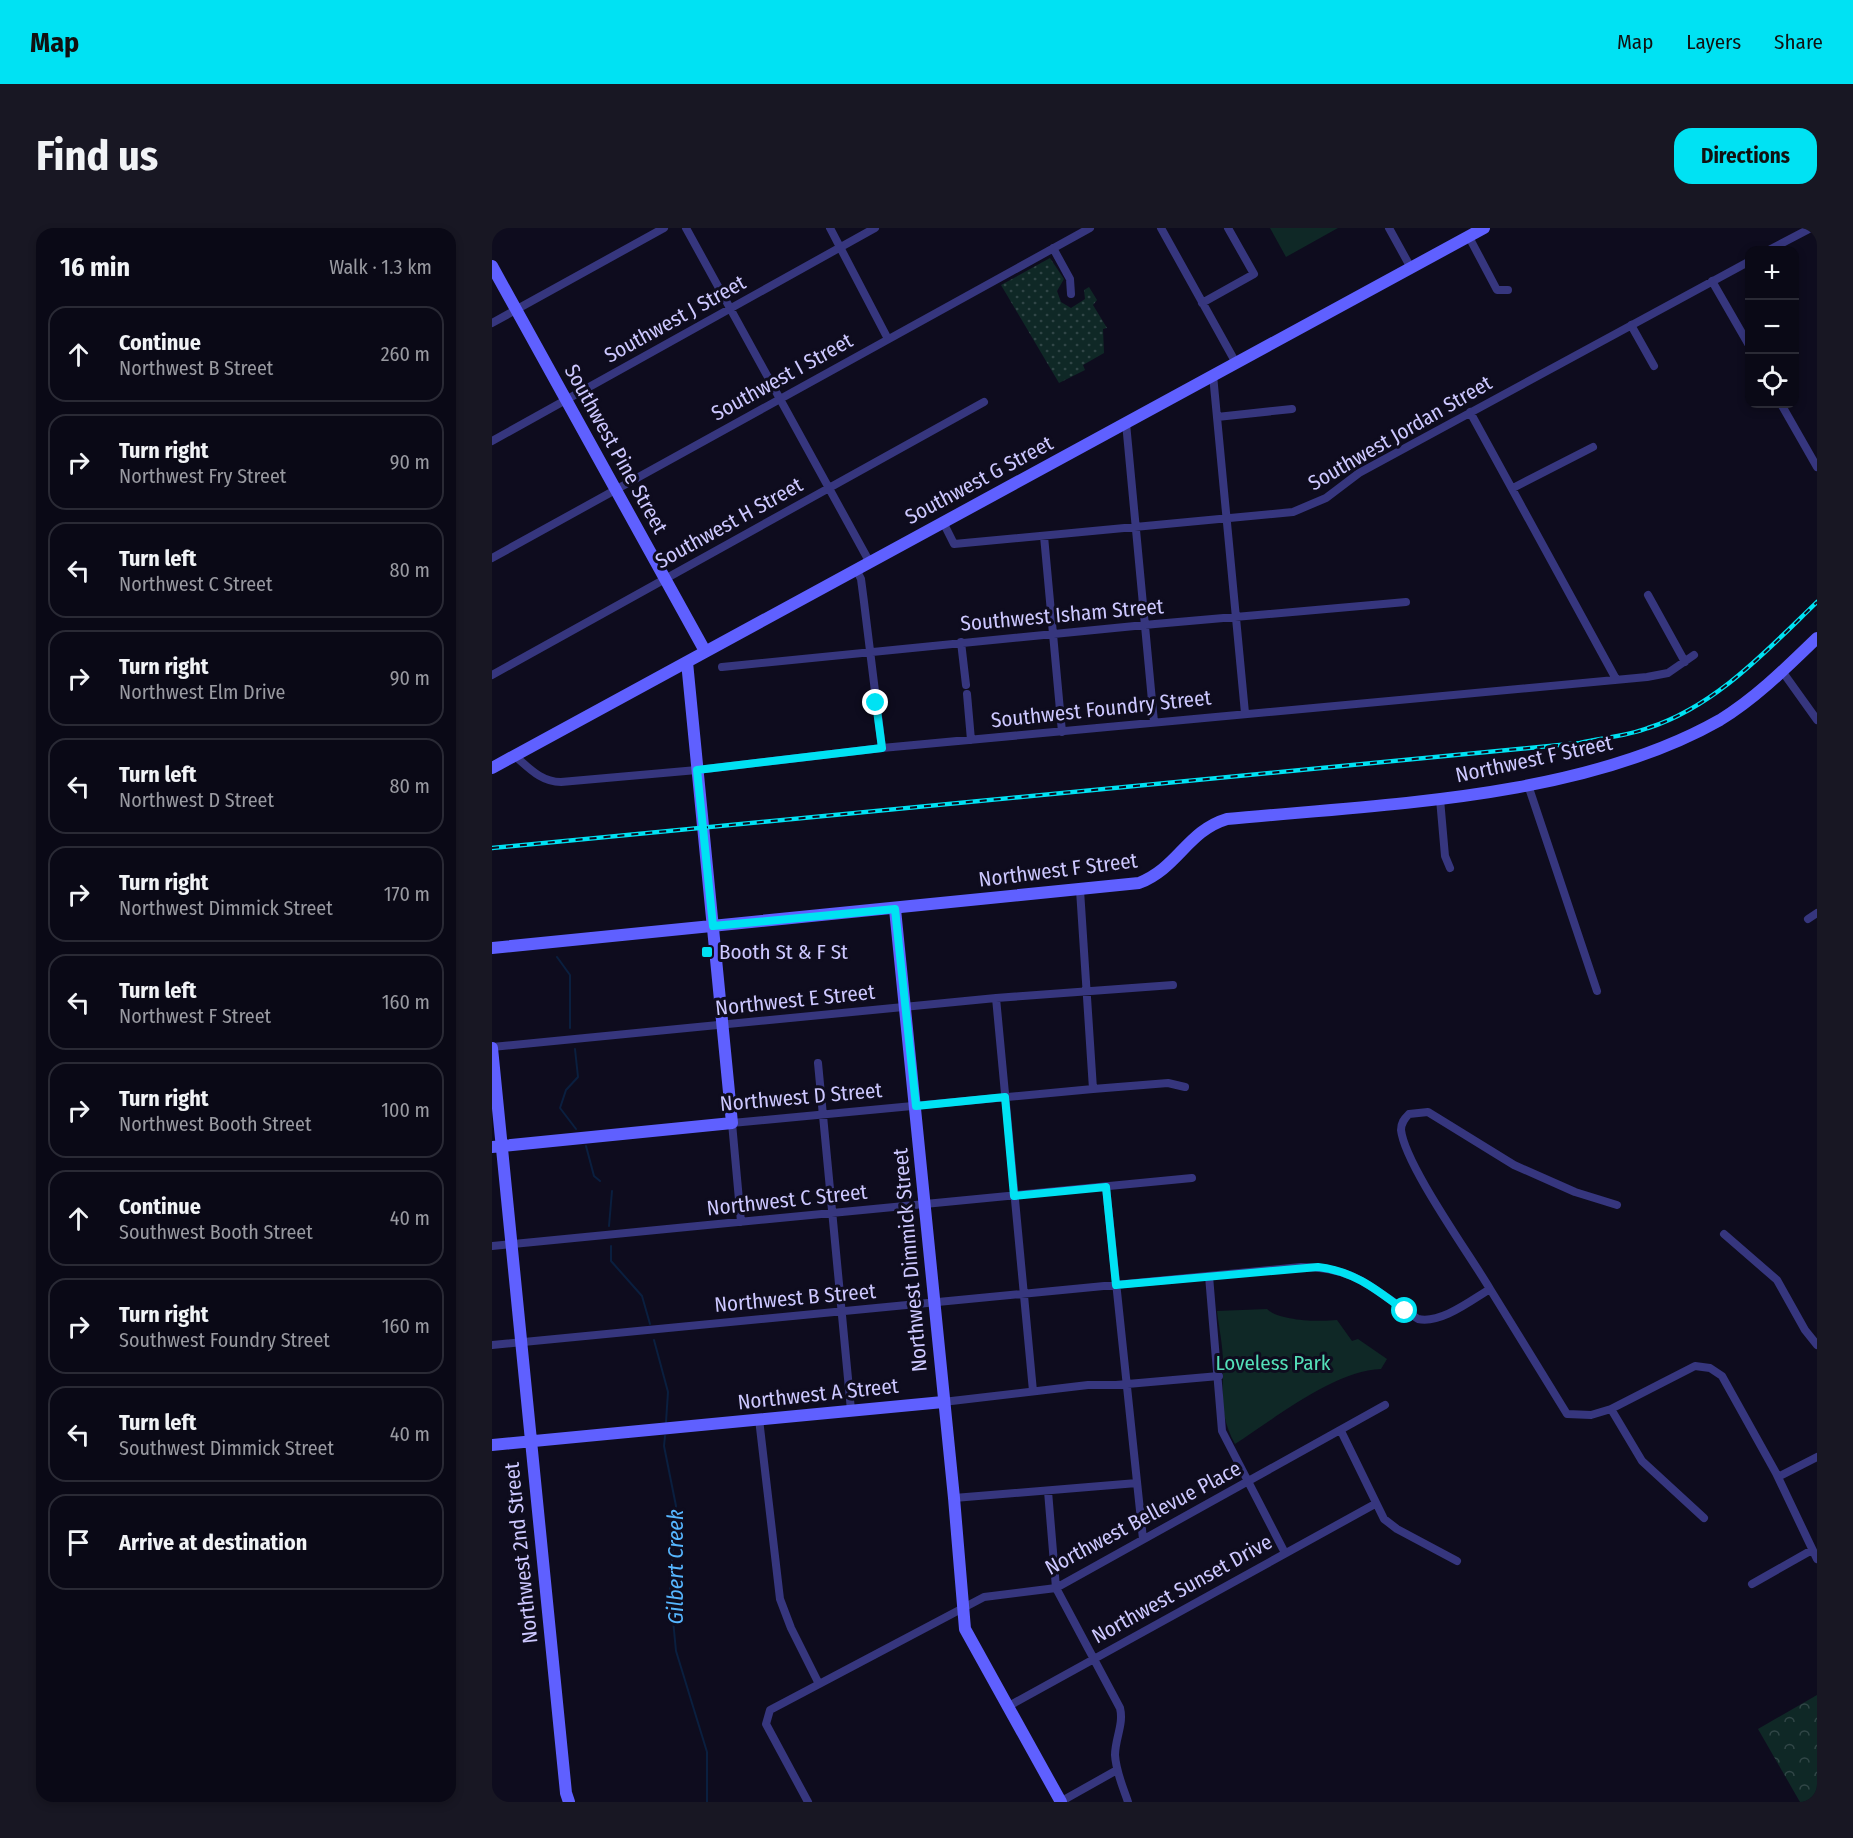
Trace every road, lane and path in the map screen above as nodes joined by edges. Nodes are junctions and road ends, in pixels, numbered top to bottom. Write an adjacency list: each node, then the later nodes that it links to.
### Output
1 (664, 228): 23 (street)
2 (686, 228): 22 (street)
3 (830, 228): 13 (street)
4 (875, 228): 13 (street, Southwest J Street)
5 (1090, 228): 14 (street, Southwest I Street)
6 (1161, 228): 21 (street)
7 (1228, 228): 21 (street)
8 (1389, 228): 17 (street)
9 (1485, 228): 11 (street, Southwest G Street)
10 (1811, 228): 12 (street)
11 (1469, 237): 17 (street, Southwest G Street); 19 (street)
12 (1777, 246)
13 (840, 247): 22 (street, Southwest J Street); 26 (street)
14 (1053, 248): 20 (street); 26 (street, Southwest I Street)
15 (1745, 263): 18 (street, Southwest Jordan Street)
16 (492, 266): 23 (street, Southwest Pine Street)
17 (1411, 268): 28 (street, Southwest G Street)
18 (1712, 281): 25 (street, Southwest Jordan Street); 27 (street)
19 (1508, 290)
20 (1071, 294)
21 (1202, 303): 28 (street)
22 (730, 309): 31 (street); 32 (street, Southwest J Street)
23 (517, 310): 24 (street); 32 (street, Southwest Pine Street)
24 (492, 323)
25 (1631, 325): 29 (street); 36 (street, Southwest Jordan Street)
26 (888, 339): 31 (street, Southwest I Street)
27 (1745, 340)
28 (1236, 363): 30 (street, Southwest G Street)
29 (1654, 366)
30 (1213, 375): 37 (street); 38 (street, Southwest G Street)
31 (780, 399): 43 (street, Southwest I Street); 44 (street)
32 (566, 400): 39 (street, Southwest J Street); 43 (street, Southwest Pine Street)
33 (984, 402): 44 (street, Southwest H Street)
34 (1783, 408): 41 (street)
35 (1292, 409): 37 (street)
36 (1470, 412): 42 (street); 45 (street, Southwest Jordan Street)
37 (1217, 417): 45 (street)
38 (1125, 423): 46 (street, Southwest G Street); 47 (street)
39 (492, 441)
40 (1593, 447): 42 (street)
41 (1817, 467)
42 (1513, 488): 68 (street)
43 (616, 489): 49 (street, Southwest I Street); 52 (street, Southwest Pine Street)
44 (829, 489): 50 (street); 52 (street, Southwest H Street)
45 (1226, 518): 47 (street, Southwest Jordan Street); 55 (street)
46 (943, 522): 48 (street, Southwest Jordan Street); 50 (street, Southwest G Street)
47 (1135, 526): 48 (street, Southwest Jordan Street); 56 (street)
48 (1044, 536): 57 (street)
49 (492, 558)
50 (869, 561): 51 (street, Southwest G Street)
51 (855, 568): 60 (street, Southwest G Street); 61 (street)
52 (665, 579): 60 (street, Southwest Pine Street); 67 (street, Southwest H Street)
53 (1648, 595): 64 (street)
54 (1406, 602): 55 (street, Southwest Isham Street)
55 (1235, 617): 56 (street, Southwest Isham Street); 69 (street)
56 (1144, 625): 57 (street, Southwest Isham Street); 71 (street)
57 (1054, 634): 59 (street, Southwest Isham Street); 72 (street)
58 (1817, 638): 66 (street, Northwest F Street)
59 (961, 642): 61 (street, Southwest Isham Street); 73 (street)
60 (705, 651): 63 (street, Southwest G Street)
61 (871, 651): 65 (street, Southwest Isham Street); 74 (street)
62 (1694, 655): 64 (street, Southwest Foundry Street)
63 (687, 662): 75 (street, Southwest G Street); 77 (street)
64 (1685, 662): 68 (street, Southwest Foundry Street)
65 (722, 667)
66 (1782, 671): 70 (street); 78 (street, Northwest F Street)
67 (492, 675)
68 (1616, 679): 69 (street, Southwest Foundry Street)
69 (1245, 713): 71 (street, Southwest Foundry Street)
70 (1817, 720)
71 (1154, 722): 72 (street, Southwest Foundry Street)
72 (1062, 732): 73 (street, Southwest Foundry Street)
73 (971, 740): 74 (street, Southwest Foundry Street)
74 (882, 748): 77 (street, Southwest Foundry Street)
75 (515, 756): 76 (street, Southwest G Street); 77 (street, Southwest Foundry Street)
76 (492, 768)
77 (697, 770): 85 (street)
78 (1528, 785): 79 (street, Northwest F Street); 88 (street)
79 (1440, 799): 80 (street); 81 (street, Northwest F Street)
80 (1450, 868)
81 (1080, 890): 82 (street, Northwest F Street); 89 (street)
82 (895, 909): 85 (street, Northwest F Street); 91 (street, Northwest Dimmick Street)
83 (1817, 913): 84 (street)
84 (1808, 919)
85 (713, 926): 86 (street, Northwest F Street); 92 (street)
86 (492, 948)
87 (1173, 985): 89 (street, Northwest E Street)
88 (1597, 991)
89 (1087, 993): 90 (street, Northwest E Street); 96 (street)
90 (996, 998): 91 (street, Northwest E Street); 97 (street)
91 (904, 1007): 92 (street, Northwest E Street); 98 (street, Northwest Dimmick Street)
92 (722, 1025): 93 (street, Northwest E Street); 100 (street)
93 (492, 1047): 101 (street, Northwest 2nd Street)
94 (818, 1063): 99 (street)
95 (1185, 1087): 96 (street, Northwest D Street)
96 (1093, 1089): 97 (street, Northwest D Street)
97 (1005, 1097): 98 (street, Northwest D Street); 104 (street)
98 (916, 1106): 99 (street, Northwest D Street); 105 (street, Northwest Dimmick Street)
99 (823, 1115): 100 (street, Northwest D Street); 107 (street)
100 (732, 1123): 101 (street, Northwest D Street); 108 (street)
101 (497, 1147): 110 (street, Northwest 2nd Street)
102 (1192, 1178): 103 (street, Northwest C Street)
103 (1106, 1187): 104 (street, Northwest C Street); 113 (street)
104 (1014, 1196): 105 (street, Northwest C Street); 115 (street)
105 (924, 1204): 107 (street, Northwest C Street); 116 (street, Northwest Dimmick Street)
106 (1617, 1205): 114 (street)
107 (832, 1213): 108 (street, Northwest C Street); 117 (street)
108 (741, 1222): 110 (street, Northwest C Street)
109 (1724, 1234): 119 (street)
110 (511, 1245): 111 (street, Northwest C Street); 118 (street, Northwest 2nd Street)
111 (492, 1246)
112 (1209, 1276): 113 (street, Northwest B Street); 114 (street, Northwest B Street); 121 (street)
113 (1116, 1285): 115 (street, Northwest B Street); 122 (street)
114 (1490, 1289): 126 (street)
115 (1023, 1294): 116 (street, Northwest B Street); 123 (street)
116 (934, 1304): 117 (street, Northwest B Street); 124 (street, Northwest Dimmick Street)
117 (842, 1312): 118 (street, Northwest B Street); 127 (street)
118 (520, 1343): 120 (street, Northwest B Street); 130 (street, Northwest 2nd Street)
119 (1817, 1345)
120 (492, 1346)
121 (1219, 1376): 122 (street, Northwest A Street); 135 (street)
122 (1126, 1384): 123 (street, Northwest A Street); 134 (street)
123 (1033, 1391): 124 (street, Northwest A Street)
124 (943, 1401): 127 (street, Northwest A Street); 137 (street, Northwest Dimmick Street)
125 (1385, 1405): 129 (street, Northwest Bellevue Place)
126 (1611, 1409): 133 (street); 139 (street)
127 (851, 1410): 128 (street, Northwest A Street)
128 (759, 1419): 130 (street, Northwest A Street); 149 (street)
129 (1341, 1431): 135 (street, Northwest Bellevue Place); 138 (street)
130 (529, 1442): 131 (street, Northwest A Street); 152 (street, Northwest 2nd Street)
131 (492, 1445)
132 (1817, 1456): 133 (street)
133 (1778, 1477): 141 (street)
134 (1137, 1483): 136 (street); 140 (street)
135 (1247, 1483): 140 (street, Northwest Bellevue Place); 142 (street)
136 (1047, 1491): 137 (street); 146 (street)
137 (954, 1498): 147 (street, Northwest Dimmick Street)
138 (1375, 1504): 142 (street, Northwest Sunset Drive); 144 (street)
139 (1704, 1518)
140 (1143, 1539): 146 (street, Northwest Bellevue Place)
141 (1812, 1550): 143 (street); 145 (street)
142 (1285, 1553): 148 (street, Northwest Sunset Drive)
143 (1817, 1559)
144 (1457, 1561)
145 (1752, 1584)
146 (1056, 1588): 147 (street, Northwest Bellevue Place); 148 (street)
147 (964, 1608): 149 (street, Northwest Bellevue Place); 150 (street, Northwest Dimmick Street)
148 (1093, 1659): 150 (street, Northwest Sunset Drive); 151 (street)
149 (819, 1684): 153 (street, Northwest Bellevue Place)
150 (1007, 1707): 154 (street, Northwest Dimmick Street)
151 (1117, 1770): 154 (street); 155 (street)
152 (569, 1802)
153 (808, 1802)
154 (1061, 1802)
155 (1128, 1802)

